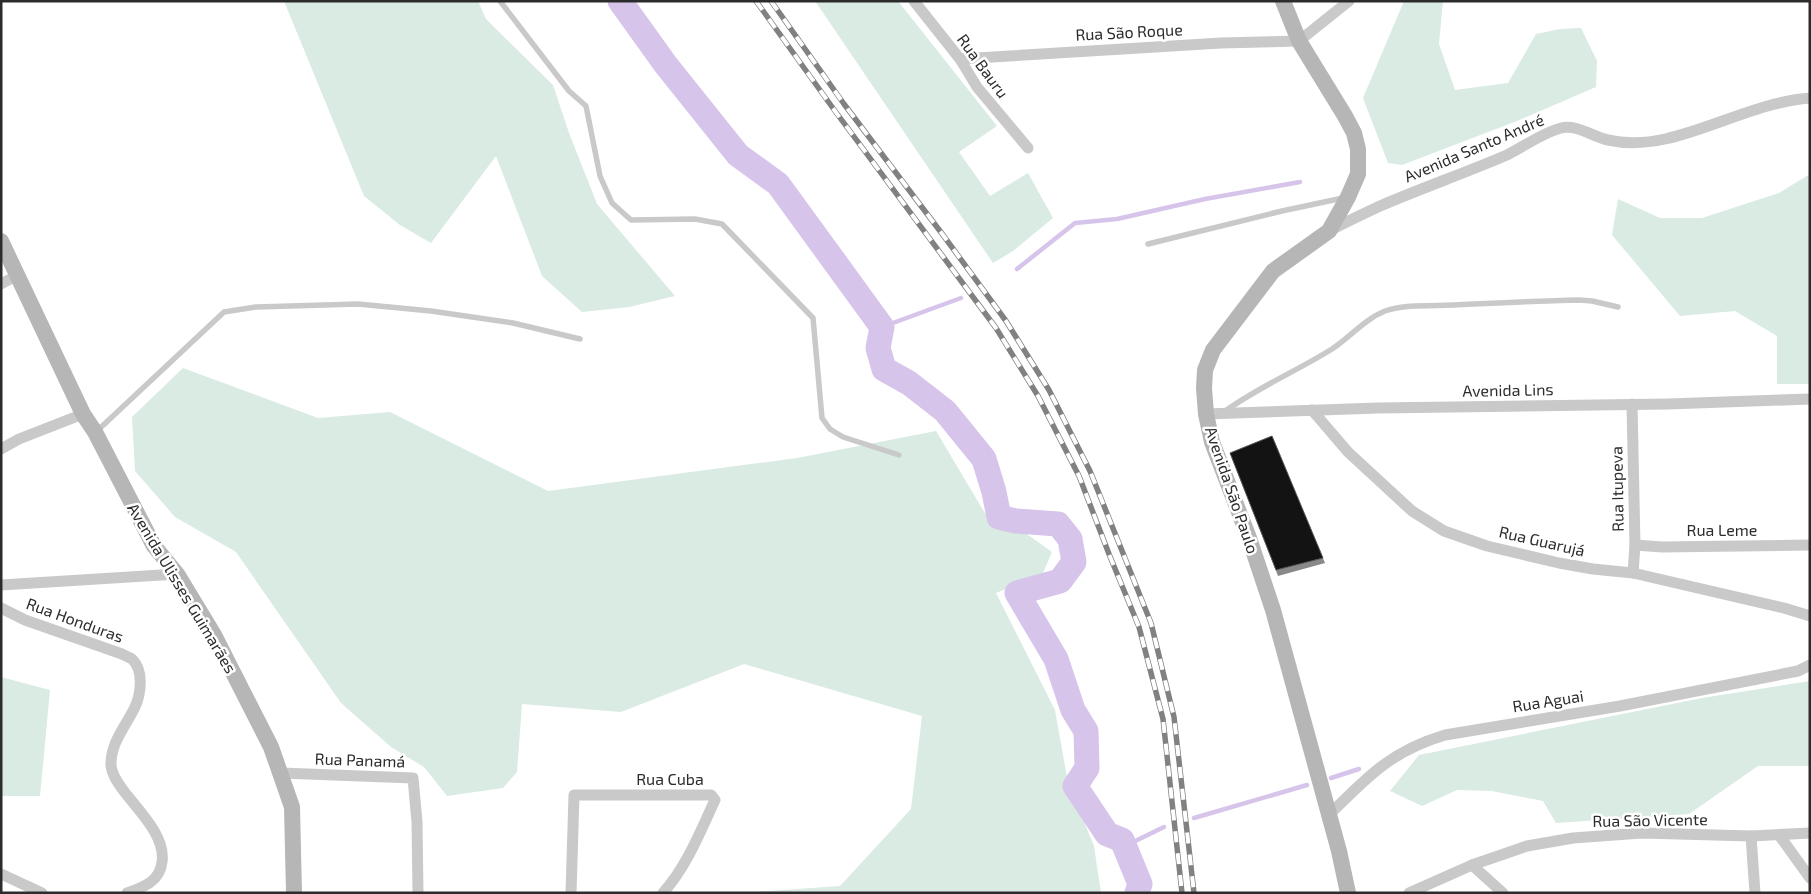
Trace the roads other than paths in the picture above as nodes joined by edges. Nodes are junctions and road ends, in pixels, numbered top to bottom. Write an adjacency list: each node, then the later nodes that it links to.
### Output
1 (500, 1): 25 (lane)
2 (914, 1): 6 (street, Rua Bauru)
3 (1283, 1): 5 (main road, Avenida São Paulo)
4 (1349, 1): 5 (street)
5 (1299, 42): 6 (street, Rua São Roque); 9 (main road, Avenida São Paulo)
6 (960, 59): 8 (street, Rua Bauru)
7 (1810, 98): 10 (street, Avenida Santo André)
8 (1028, 148)
9 (1348, 197): 10 (main road, Avenida São Paulo); 12 (lane)
10 (1329, 231): 22 (main road, Avenida São Paulo)
11 (1, 241): 13 (main road, Avenida Ulisses Guimarães)
12 (1148, 244)
13 (18, 275): 14 (street); 21 (main road, Avenida Ulisses Guimarães)
14 (1, 284)
15 (1618, 307): 20 (lane)
16 (580, 339): 23 (lane)
17 (1810, 399): 18 (street, Avenida Lins)
18 (1632, 404): 19 (street, Avenida Lins); 26 (street, Rua Itupeva)
19 (1312, 410): 20 (street, Avenida Lins); 28 (street, Rua Guarujá)
20 (1222, 413): 22 (street, Avenida Lins)
21 (84, 414): 23 (main road, Avenida Ulisses Guimarães); 24 (street)
22 (1206, 414): 35 (main road, Avenida São Paulo)
23 (95, 432): 29 (main road, Avenida Ulisses Guimarães)
24 (1, 449)
25 (899, 455)
26 (1635, 545): 27 (street, Rua Leme); 28 (street, Rua Itupeva)
27 (1810, 545)
28 (1634, 573): 32 (street, Rua Guarujá)
29 (177, 574): 30 (street); 34 (main road, Avenida Ulisses Guimarães)
30 (1, 585)
31 (1, 608): 43 (street, Rua Honduras)
32 (1810, 616)
33 (1810, 665): 35 (street, Rua Aguai)
34 (281, 773): 44 (main road, Avenida Ulisses Guimarães); 45 (street, Rua Panamá)
35 (1328, 816): 48 (main road, Avenida São Paulo)
36 (1810, 833): 37 (street, Rua São Vicente)
37 (1779, 835): 38 (street, Rua São Vicente); 41 (street)
38 (1751, 836): 39 (street, Rua São Vicente); 51 (street)
39 (1472, 865): 49 (street, Rua São Vicente); 50 (street)
40 (1, 874): 42 (street)
41 (1810, 878)
42 (42, 893)
43 (128, 893)
44 (294, 893)
45 (418, 893)
46 (571, 893): 47 (street, Rua Cuba)
47 (663, 893)
48 (1348, 893)
49 (1409, 893)
50 (1503, 893)
51 (1755, 893)

